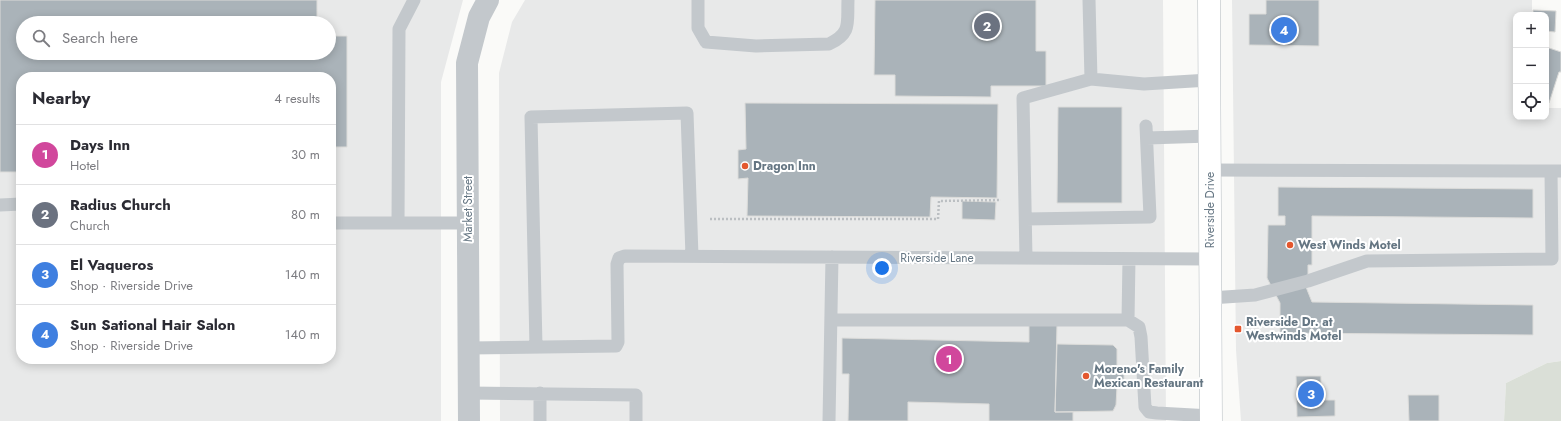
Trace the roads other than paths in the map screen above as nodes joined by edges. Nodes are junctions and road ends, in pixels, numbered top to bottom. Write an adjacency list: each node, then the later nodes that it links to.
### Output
1 (414, 0): 16 (lane)
2 (488, 0): 17 (street, Market Street)
3 (698, 0): 4 (lane)
4 (848, 0)
5 (1089, 0): 7 (lane)
6 (1208, 0): 8 (main road, Riverside Drive)
7 (1091, 79): 8 (lane); 14 (lane)
8 (1209, 80): 9 (main road, Riverside Drive)
9 (1210, 136): 10 (main road, Riverside Drive); 14 (lane)
10 (1211, 170): 11 (lane); 22 (main road, Riverside Drive)
11 (1556, 171): 23 (lane)
12 (16, 204): 13 (lane)
13 (0, 205)
14 (1026, 219): 20 (lane)
15 (336, 223): 16 (lane)
16 (398, 223): 17 (lane)
17 (468, 223): 27 (street, Market Street)
18 (692, 256): 19 (lane, Riverside Lane); 26 (lane, Riverside Lane); 26 (lane)
19 (832, 257): 20 (lane, Riverside Lane); 24 (lane)
20 (1026, 258): 21 (lane, Riverside Lane)
21 (1129, 259): 22 (lane, Riverside Lane); 25 (lane)
22 (1210, 259): 23 (main road, Riverside Drive)
23 (1210, 298): 30 (main road, Riverside Drive)
24 (830, 320): 25 (lane); 34 (lane)
25 (1128, 320): 30 (lane)
26 (536, 347): 27 (lane)
27 (469, 348): 28 (street, Market Street)
28 (469, 393): 29 (lane); 31 (street, Market Street)
29 (540, 393): 32 (lane); 33 (lane)
30 (1211, 419)
31 (469, 421)
32 (540, 421)
33 (636, 421)
34 (829, 421)

